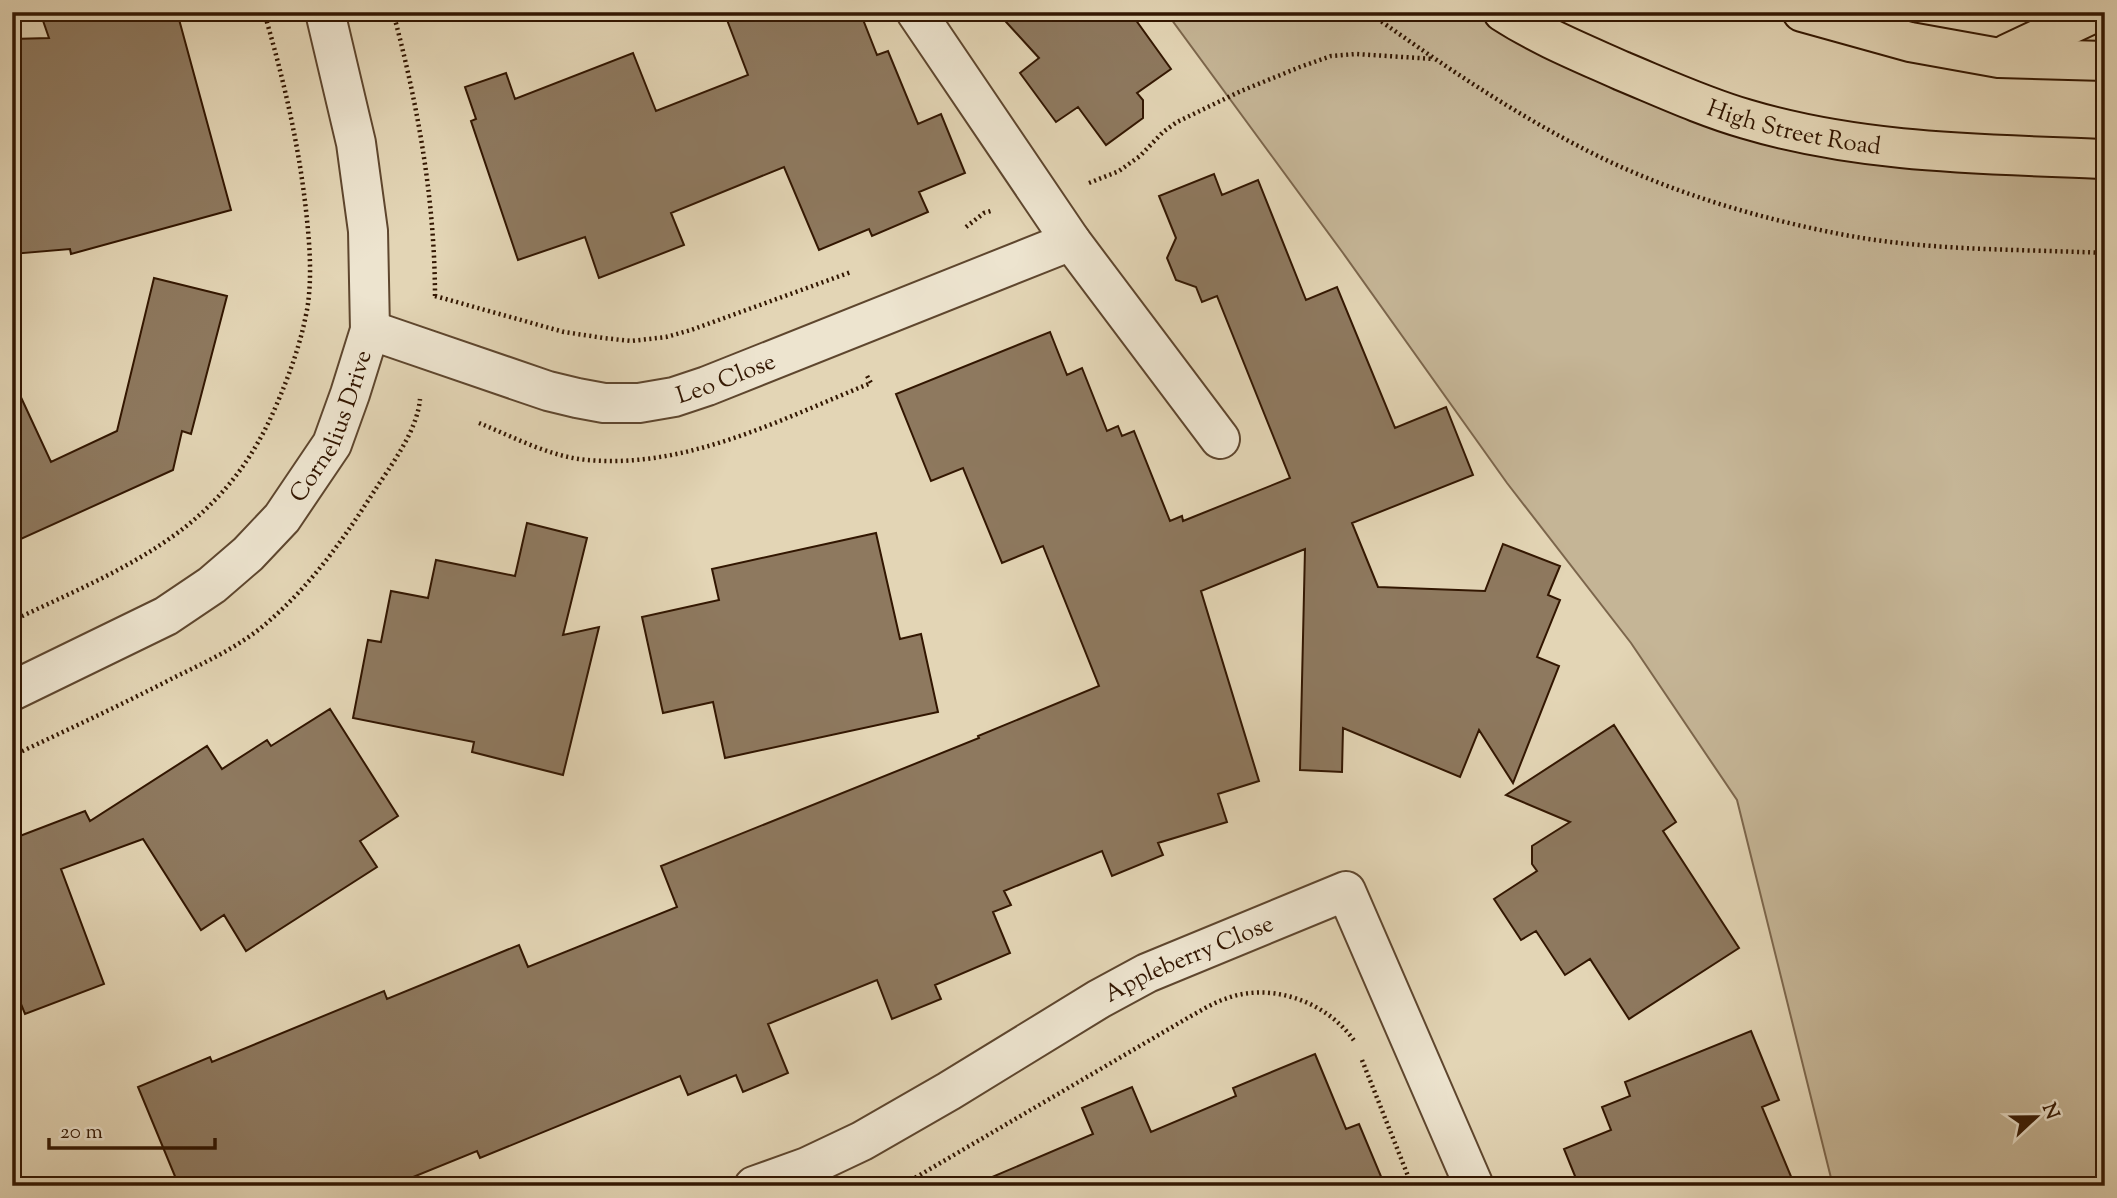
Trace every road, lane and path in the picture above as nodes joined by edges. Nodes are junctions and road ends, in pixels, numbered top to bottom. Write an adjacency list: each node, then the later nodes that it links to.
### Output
1 (264, 12): 23 (path)
2 (325, 12): 21 (street, Cornelius Drive)
3 (393, 12): 19 (path)
4 (916, 12): 16 (street)
5 (1368, 12): 10 (path)
6 (1503, 12): 12 (main road, High Street Road)
7 (1802, 12): 9 (main road)
8 (2096, 12): 9 (main road)
9 (1999, 58): 11 (main road)
10 (1435, 59): 13 (path); 17 (path)
11 (2105, 61)
12 (2105, 159)
13 (1087, 184)
14 (999, 209): 15 (path)
15 (959, 231)
16 (1071, 241): 21 (street, Leo Close); 22 (street)
17 (2105, 253)
18 (863, 268): 19 (path)
19 (435, 296): 20 (path)
20 (435, 310)
21 (370, 330): 24 (street, Cornelius Drive)
22 (1220, 439)
23 (12, 621)
24 (12, 691)
25 (754, 1186): 28 (street, Appleberry Close)
26 (901, 1186): 27 (path)
27 (1412, 1186)
28 (1474, 1186)

